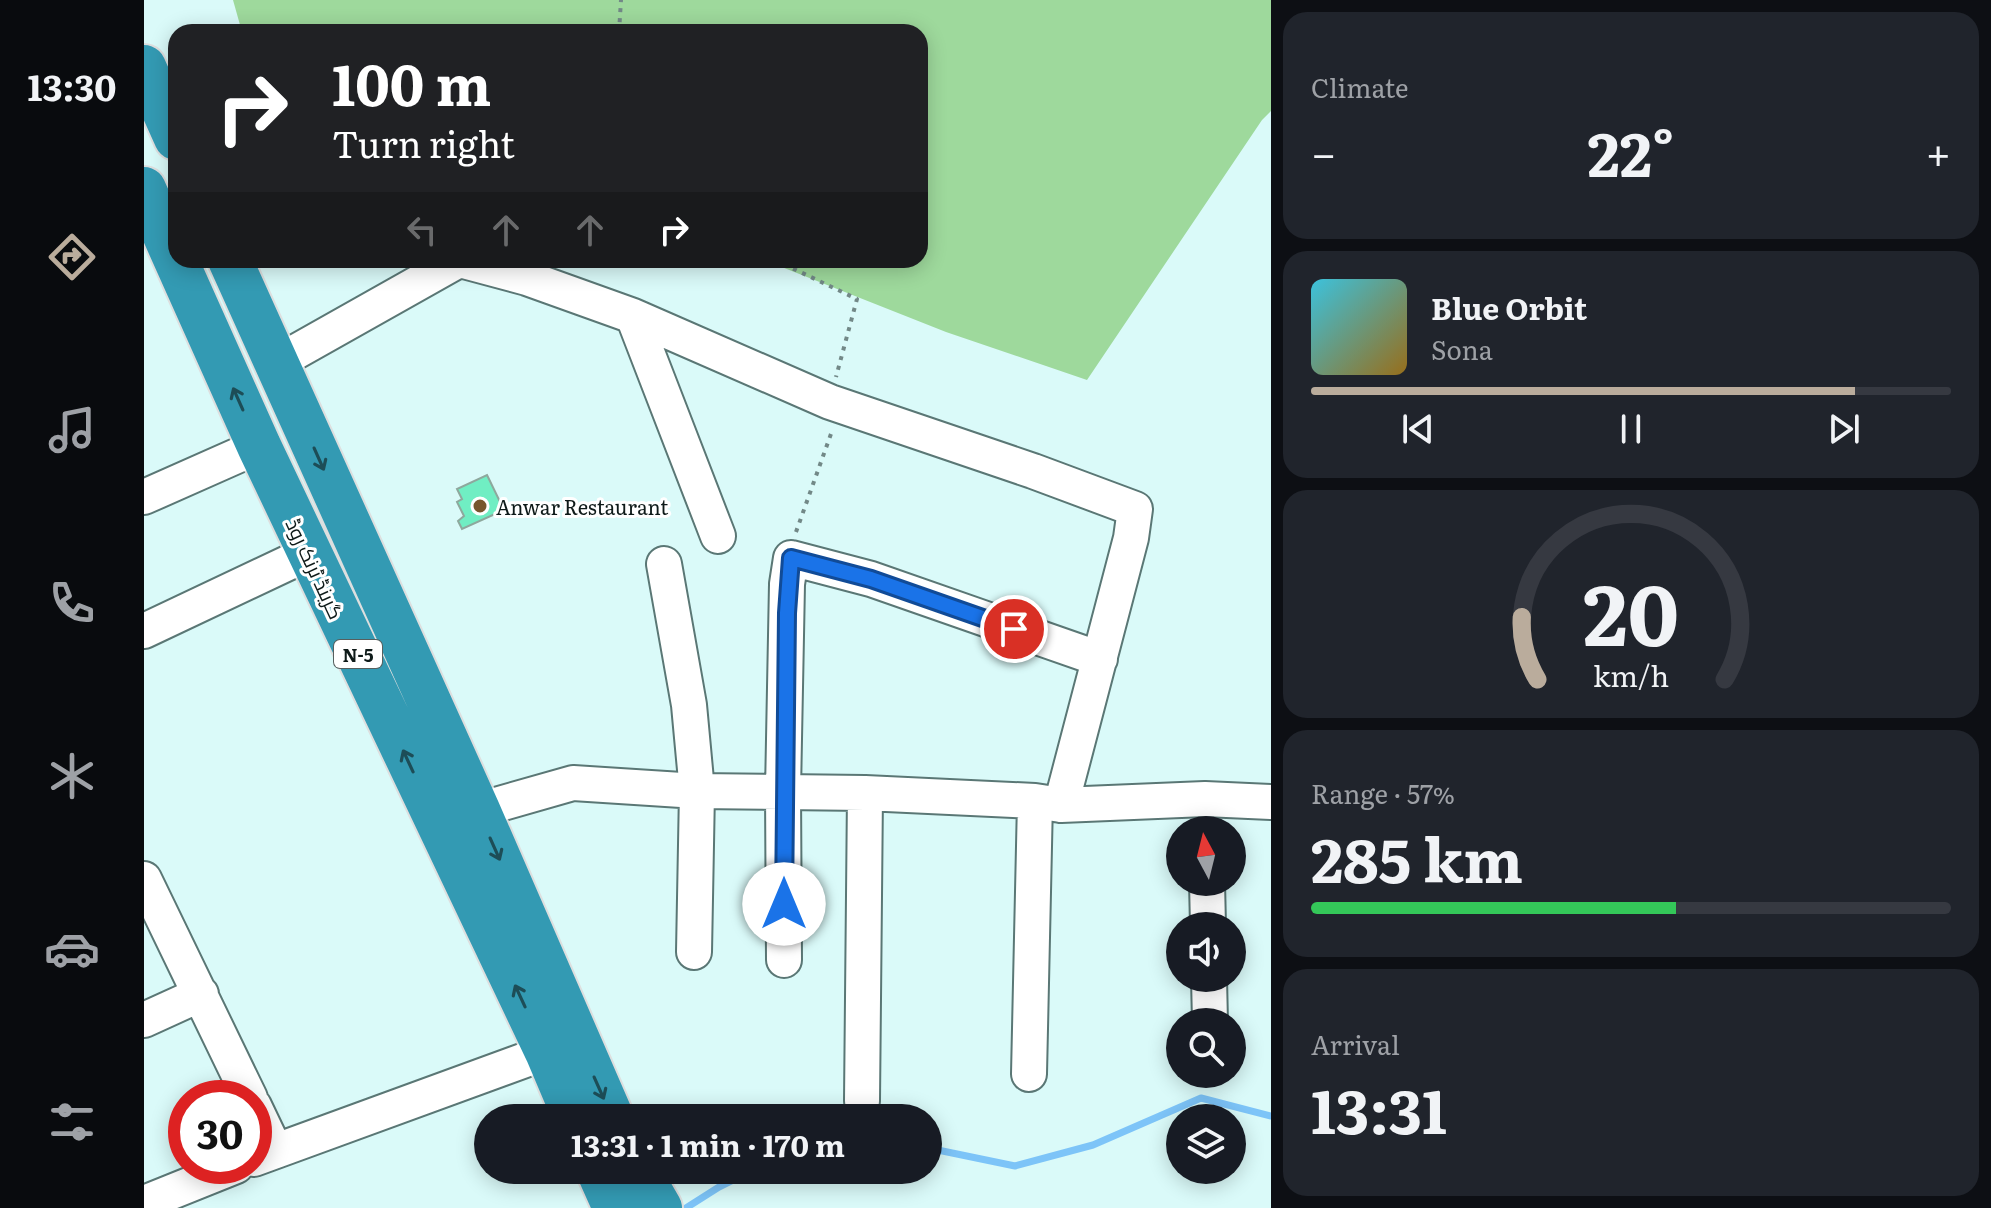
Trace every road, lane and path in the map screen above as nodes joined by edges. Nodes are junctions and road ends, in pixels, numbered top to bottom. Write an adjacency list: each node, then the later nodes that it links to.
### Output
1 (621, 0): 2 (path)
2 (620, 24)
3 (144, 67): 4 (highway)
4 (168, 120)
5 (144, 189): 6 (highway, گرینڈ ٹرنک روڈ / N-5, one-way to 5)
6 (168, 243)
7 (179, 268): 15 (highway, گرینڈ ٹرنک روڈ / N-5, one-way to 7)
8 (234, 268): 13 (highway, N-5)
9 (445, 268): 13 (street)
10 (489, 268): 12 (street)
11 (792, 268): 14 (path)
12 (633, 316): 14 (street); 17 (street)
13 (276, 363): 28 (highway, N-5, one-way to 28)
14 (835, 404): 19 (path); 22 (street)
15 (259, 446): 16 (street); 18 (highway, گرینڈ ٹرنک روڈ / N-5)
16 (144, 497)
17 (718, 536)
18 (309, 553): 21 (street); 35 (highway, گرینڈ ٹرنک روڈ / N-5, one-way to 18)
19 (791, 558): 22 (street); 24 (street)
20 (664, 564): 23 (street)
21 (144, 631)
22 (1100, 659): 27 (street)
23 (697, 791): 24 (street); 28 (street); 31 (street)
24 (783, 791): 25 (street); 32 (street)
25 (865, 793): 27 (street); 38 (street)
26 (1271, 802): 29 (street)
27 (1048, 803): 29 (street); 36 (street)
28 (478, 810): 40 (highway, N-5, one-way to 40)
29 (1205, 815)
30 (146, 888): 33 (street)
31 (694, 952)
32 (784, 960)
33 (201, 994): 34 (street); 37 (street)
34 (144, 1020)
35 (547, 1052): 39 (highway, گرینڈ ٹرنک روڈ / N-5); 41 (street)
36 (1029, 1074)
37 (242, 1080)
38 (862, 1101)
39 (569, 1104)
40 (606, 1104)
41 (272, 1151)
42 (191, 1184): 45 (street)
43 (604, 1184): 46 (highway)
44 (646, 1184): 47 (highway)
45 (144, 1203)
46 (615, 1208)
47 (660, 1208)

